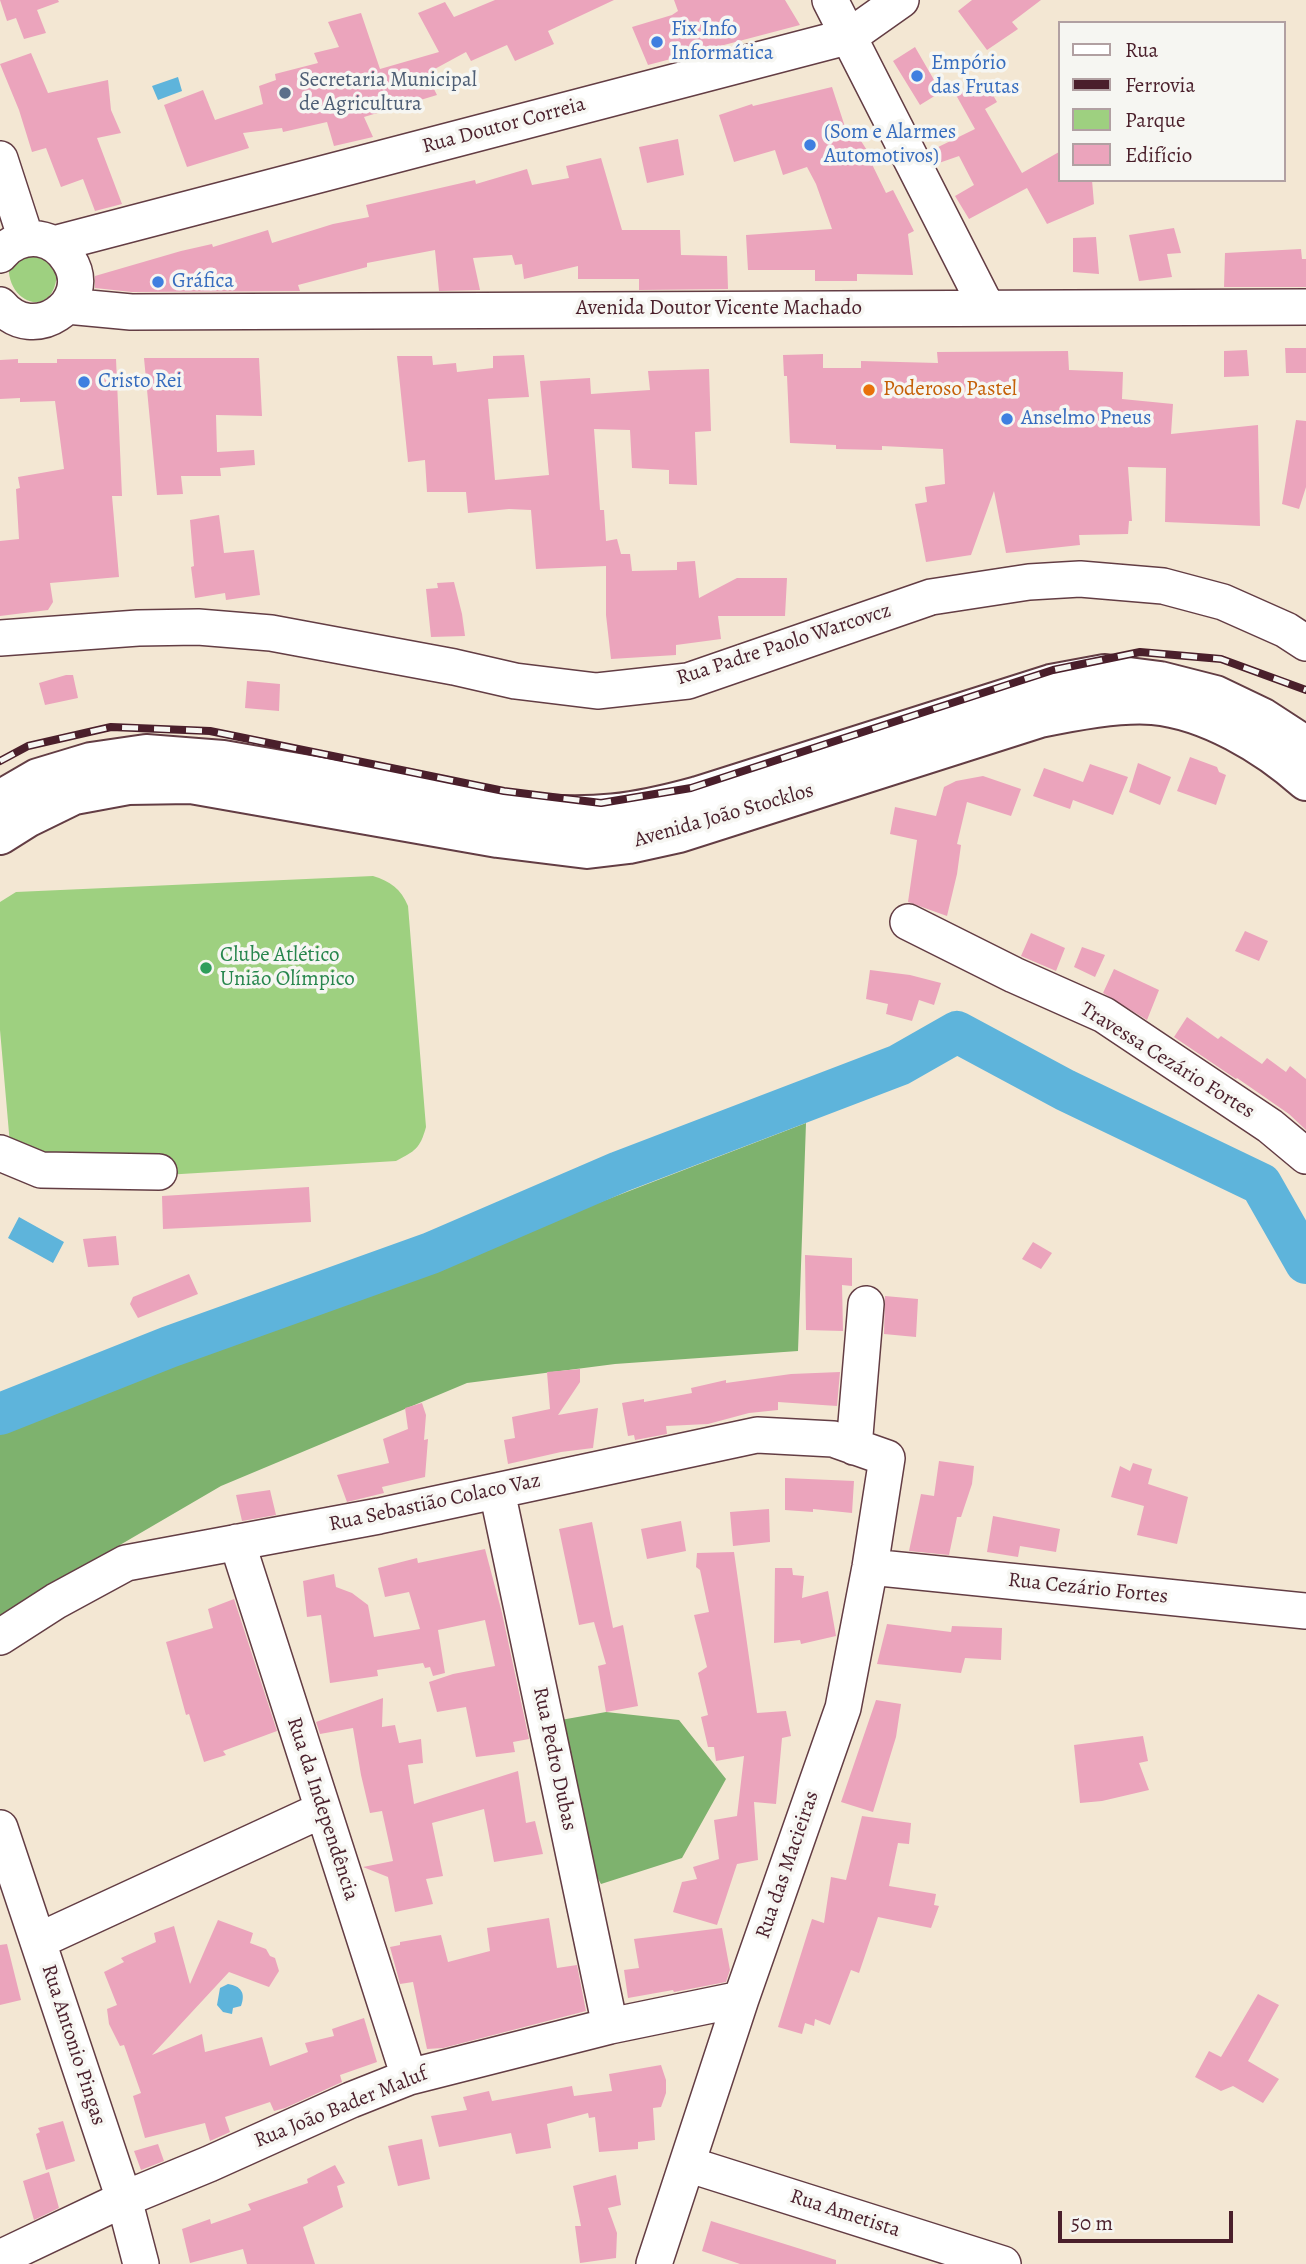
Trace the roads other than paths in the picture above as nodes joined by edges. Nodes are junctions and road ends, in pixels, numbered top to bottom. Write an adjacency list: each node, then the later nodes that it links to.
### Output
1 (830, 0): 3 (street)
2 (901, 0): 3 (street, Rua Doutor Correia)
3 (850, 36): 5 (street, Rua Doutor Correia); 7 (street)
4 (0, 159): 5 (street)
5 (49, 267): 7 (street, Avenida Doutor Vicente Machado); 8 (street, Rua Doutor Correia)
6 (1306, 307): 7 (street, Avenida Doutor Vicente Machado)
7 (987, 308)
8 (6, 314)
9 (0, 638): 10 (street, Rua Padre Paolo Warcovcz)
10 (1306, 643)
11 (1306, 746): 13 (main road, Avenida João Stocklos)
12 (1306, 781): 14 (main road, Avenida João Stocklos)
13 (0, 800)
14 (0, 835)
15 (908, 922): 17 (street, Travessa Cezário Fortes)
16 (0, 1153): 18 (street)
17 (1306, 1156)
18 (159, 1172)
19 (866, 1304): 20 (street)
20 (854, 1447): 21 (street, Rua Sebastião Colaco Vaz); 22 (street, Rua Sebastião Colaco Vaz)
21 (887, 1458): 24 (street, Rua das Macieiras)
22 (497, 1491): 23 (street, Rua Sebastião Colaco Vaz); 31 (street, Rua Pedro Dubas)
23 (237, 1542): 26 (street, Rua Sebastião Colaco Vaz); 27 (street, Rua da Independência)
24 (870, 1567): 25 (street, Rua Cezário Fortes); 30 (street, Rua das Macieiras)
25 (1306, 1611)
26 (0, 1637)
27 (322, 1810): 29 (street); 32 (street, Rua da Independência)
28 (0, 1828): 29 (street, Rua Antonio Pingas)
29 (38, 1941): 34 (street, Rua Antonio Pingas)
30 (741, 1999): 31 (street, Rua João Bader Maluf); 33 (street, Rua das Macieiras)
31 (610, 2026): 32 (street, Rua João Bader Maluf)
32 (409, 2077): 34 (street, Rua João Bader Maluf)
33 (687, 2164): 37 (street, Rua das Macieiras); 38 (street, Rua Ametista)
34 (124, 2199): 35 (street, Rua João Bader Maluf); 36 (street, Rua Antonio Pingas)
35 (0, 2259)
36 (141, 2264)
37 (654, 2264)
38 (1003, 2264)

